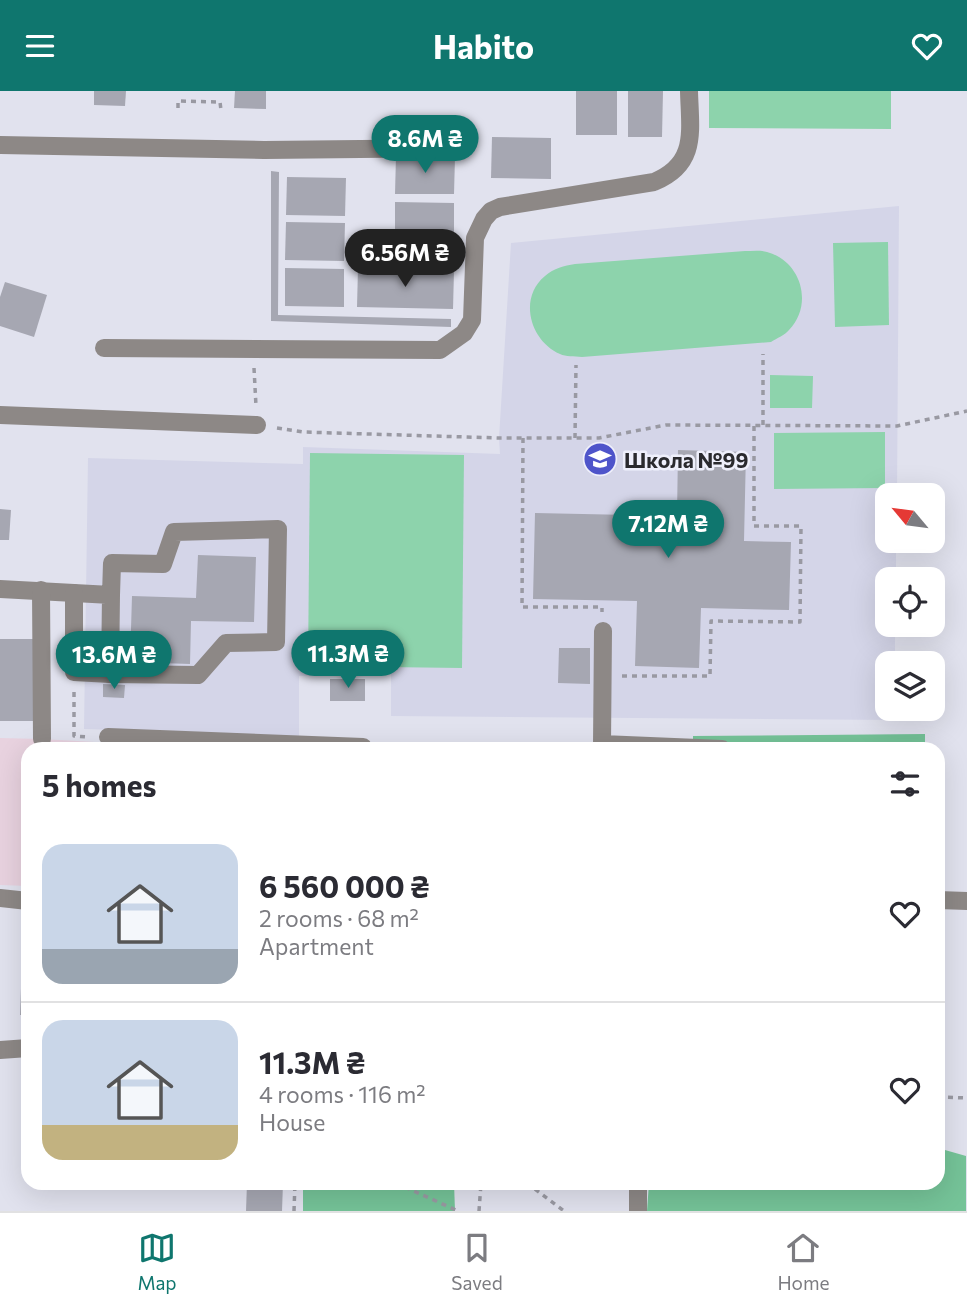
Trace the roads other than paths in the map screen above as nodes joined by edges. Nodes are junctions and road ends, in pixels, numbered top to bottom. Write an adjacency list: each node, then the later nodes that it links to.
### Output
1 (689, 91): 4 (street)
2 (0, 145): 3 (street)
3 (457, 148)
4 (104, 348)
5 (0, 415): 6 (street)
6 (257, 425)
7 (0, 589): 8 (street)
8 (41, 590): 9 (street); 14 (street)
9 (74, 593): 10 (street); 12 (street)
10 (111, 595): 12 (street); 12 (street)
11 (603, 631): 16 (street)
12 (110, 674)
13 (108, 737): 15 (street)
14 (42, 739)
15 (236, 742)
16 (602, 742)
17 (0, 898): 18 (street)
18 (21, 900)
19 (945, 900): 20 (street)
20 (967, 901)
21 (21, 1048): 22 (street)
22 (0, 1050)
23 (638, 1190): 24 (street)
24 (638, 1211)

